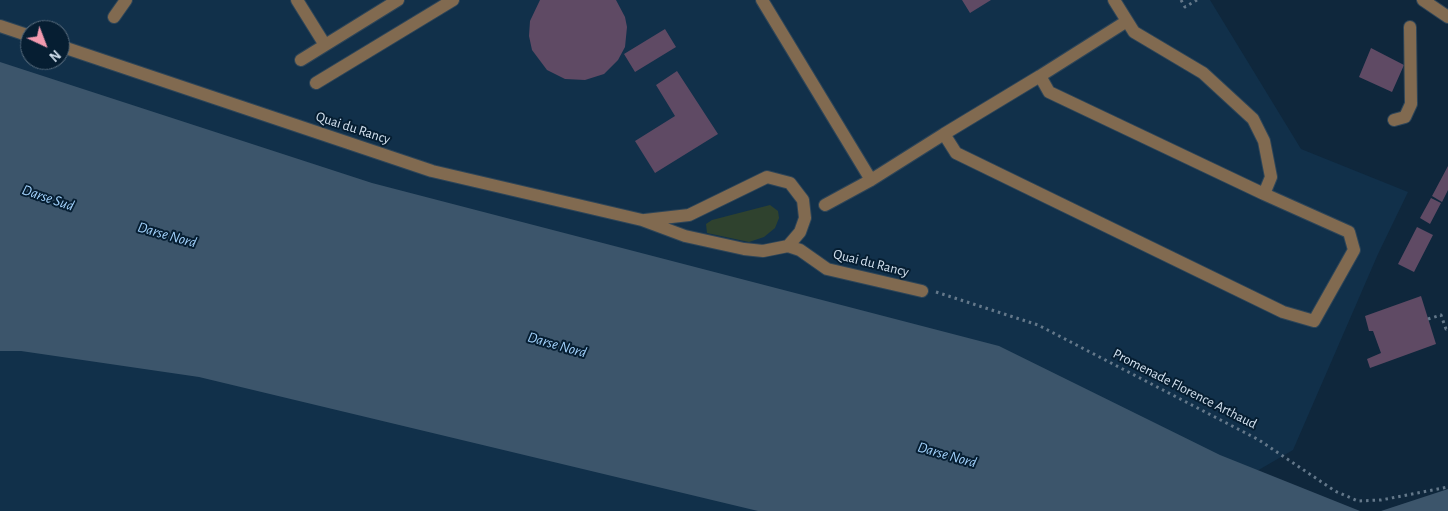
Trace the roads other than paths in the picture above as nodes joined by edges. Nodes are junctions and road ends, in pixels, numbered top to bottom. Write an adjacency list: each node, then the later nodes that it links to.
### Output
1 (126, 0): 8 (street)
2 (298, 0): 14 (street)
3 (398, 0): 14 (street)
4 (453, 0): 18 (street)
5 (762, 0): 21 (street)
6 (1114, 0): 10 (street)
7 (1423, 0): 9 (street)
8 (114, 17)
9 (1448, 18)
10 (1127, 21): 17 (street); 22 (street)
11 (0, 26): 13 (street)
12 (1410, 27): 19 (street)
13 (20, 33)
14 (325, 45): 16 (street)
15 (70, 49): 24 (street, Quai du Rancy)
16 (301, 60)
17 (1040, 76): 20 (street); 22 (street)
18 (316, 83)
19 (1394, 120)
20 (944, 134): 21 (street); 22 (street)
21 (871, 180): 23 (street)
22 (1264, 194)
23 (825, 205)
24 (642, 220): 25 (street, Quai du Rancy); 25 (street, Quai du Rancy)
25 (788, 246): 26 (street, Quai du Rancy)
26 (921, 291)

